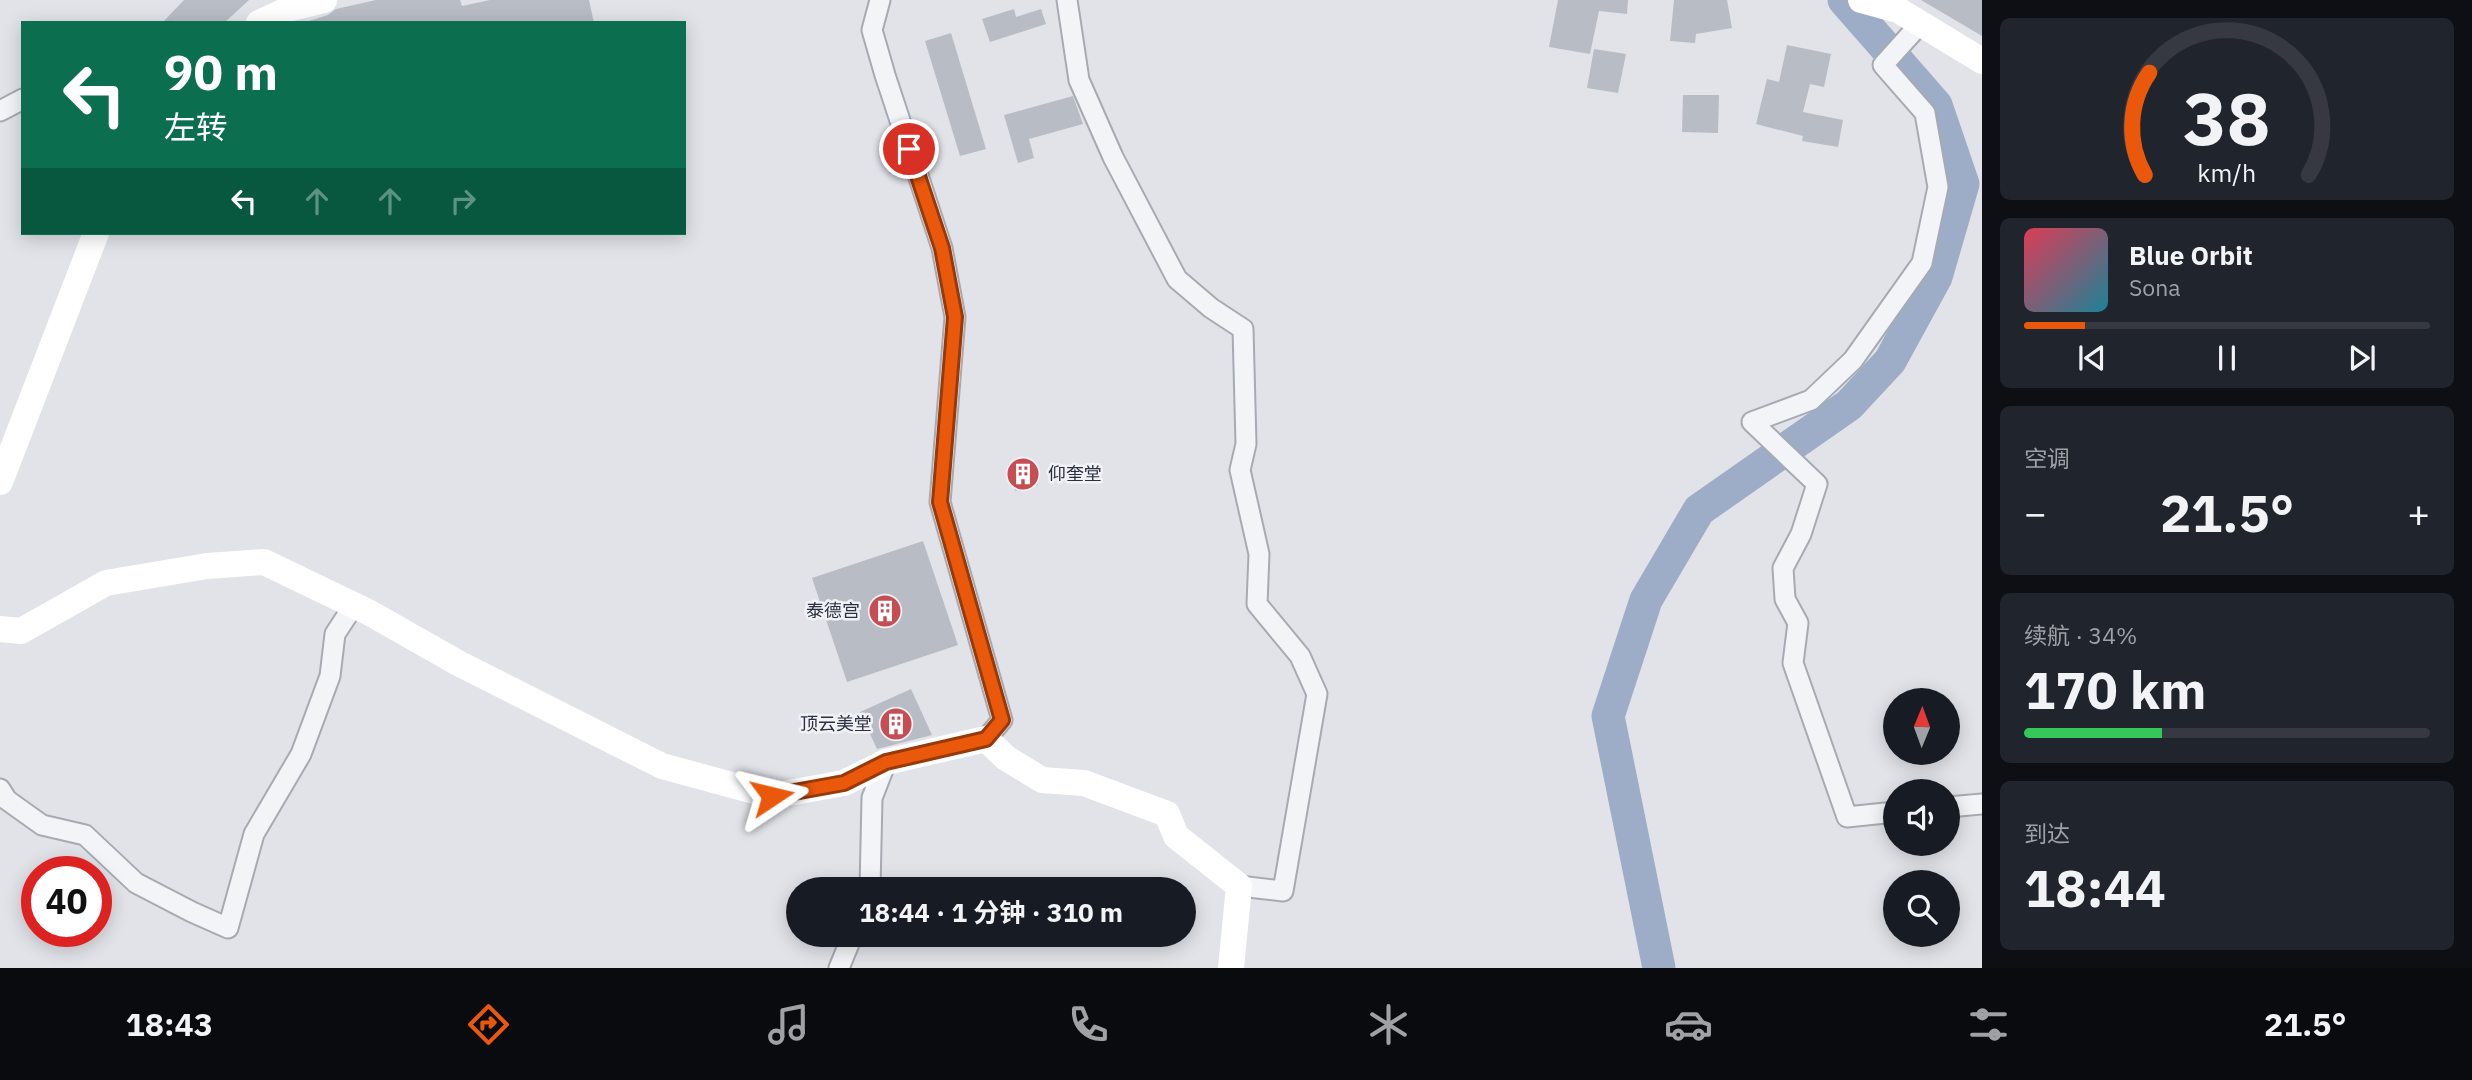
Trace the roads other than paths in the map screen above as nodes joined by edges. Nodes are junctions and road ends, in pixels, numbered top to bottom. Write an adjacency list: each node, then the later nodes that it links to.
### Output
1 (324, 0): 5 (street)
2 (880, 0): 14 (street)
3 (1067, 0): 21 (street)
4 (1861, 0): 6 (street)
5 (263, 21)
6 (1909, 23): 7 (street); 19 (street)
7 (1982, 61)
8 (21, 100): 9 (street)
9 (0, 111)
10 (95, 235): 11 (street)
11 (0, 482)
12 (354, 605): 13 (street); 15 (street); 16 (street)
13 (0, 629)
14 (986, 739): 15 (street); 21 (street)
15 (886, 762): 20 (street)
16 (0, 789)
17 (1982, 804): 18 (street)
18 (1960, 806)
19 (1883, 814)
20 (870, 877)
21 (1239, 886): 24 (street)
22 (848, 947): 23 (street)
23 (839, 968)
24 (1231, 968)

